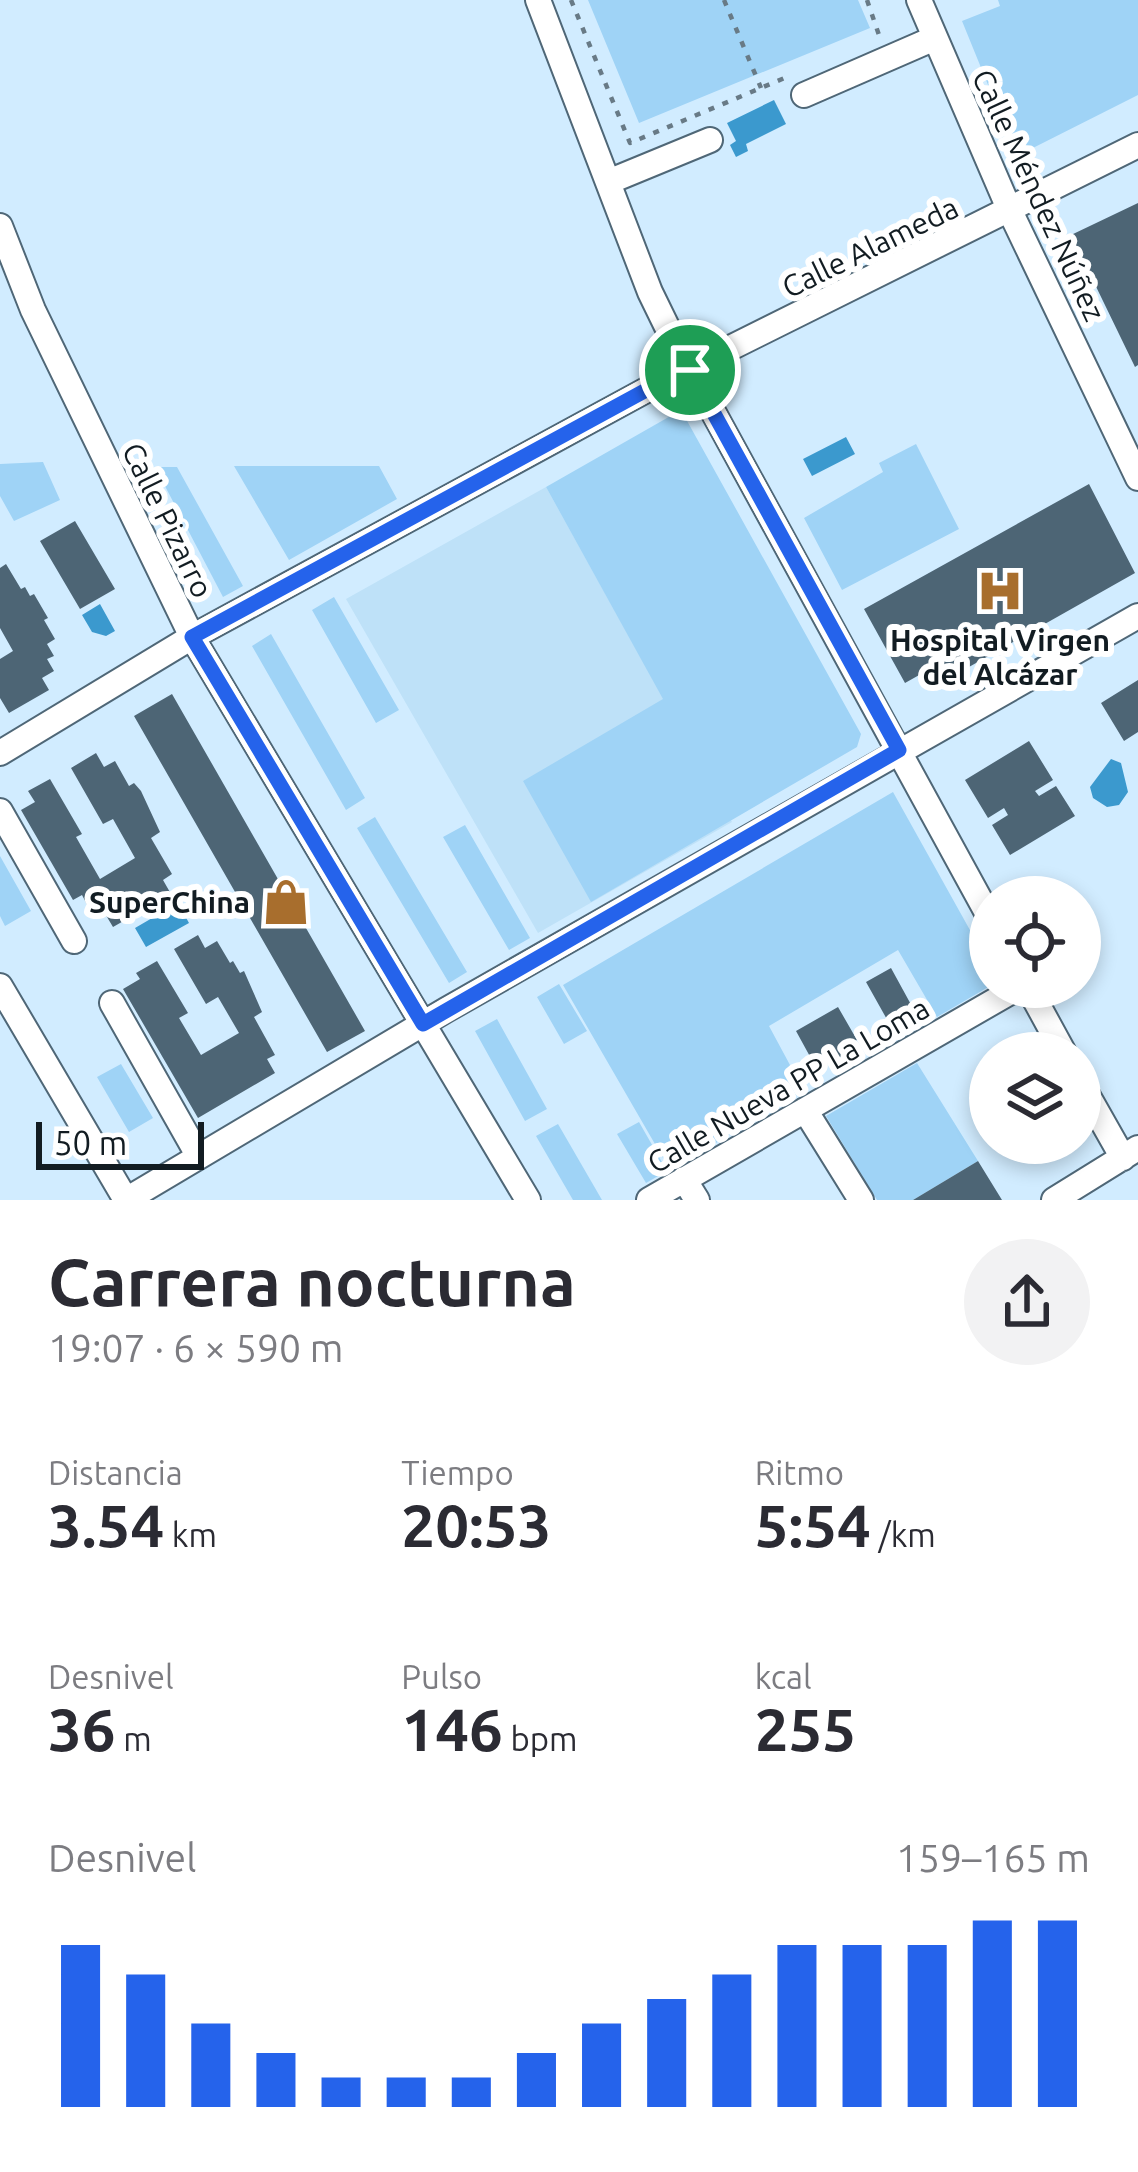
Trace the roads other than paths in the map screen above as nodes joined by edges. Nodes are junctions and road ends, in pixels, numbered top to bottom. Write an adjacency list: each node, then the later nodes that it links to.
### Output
1 (538, 0): 7 (street)
2 (919, 0): 3 (street, Calle Méndez Núñez)
3 (935, 38): 4 (street); 8 (street, Calle Méndez Núñez)
4 (802, 83)
5 (710, 140): 7 (street)
6 (1138, 146): 8 (street, Calle Alameda)
7 (608, 182): 10 (street)
8 (1010, 212): 10 (street, Calle Alameda); 11 (street, Calle Méndez Núñez)
9 (0, 226): 13 (street, Calle Pizarro)
10 (690, 370): 13 (street, Calle Alameda); 14 (street)
11 (1138, 478)
12 (1138, 616): 14 (street)
13 (192, 637): 15 (street, Calle Alameda); 22 (street, Calle Pizarro)
14 (899, 750): 17 (street); 22 (street)
15 (0, 753)
16 (0, 811): 18 (street)
17 (969, 879)
18 (74, 941)
19 (0, 986): 28 (street)
20 (112, 1003): 26 (street)
21 (986, 1008): 23 (street, Calle Nueva PP La Loma)
22 (423, 1024): 26 (street); 29 (street, Calle Pizarro)
23 (805, 1110): 27 (street, Calle Nueva PP La Loma); 31 (street)
24 (1101, 1112): 25 (street)
25 (1130, 1153): 32 (street)
26 (198, 1155): 28 (street)
27 (691, 1190): 30 (street, Calle Nueva PP La Loma)
28 (126, 1200)
29 (527, 1200)
30 (649, 1200)
31 (861, 1200)
32 (1054, 1200)

